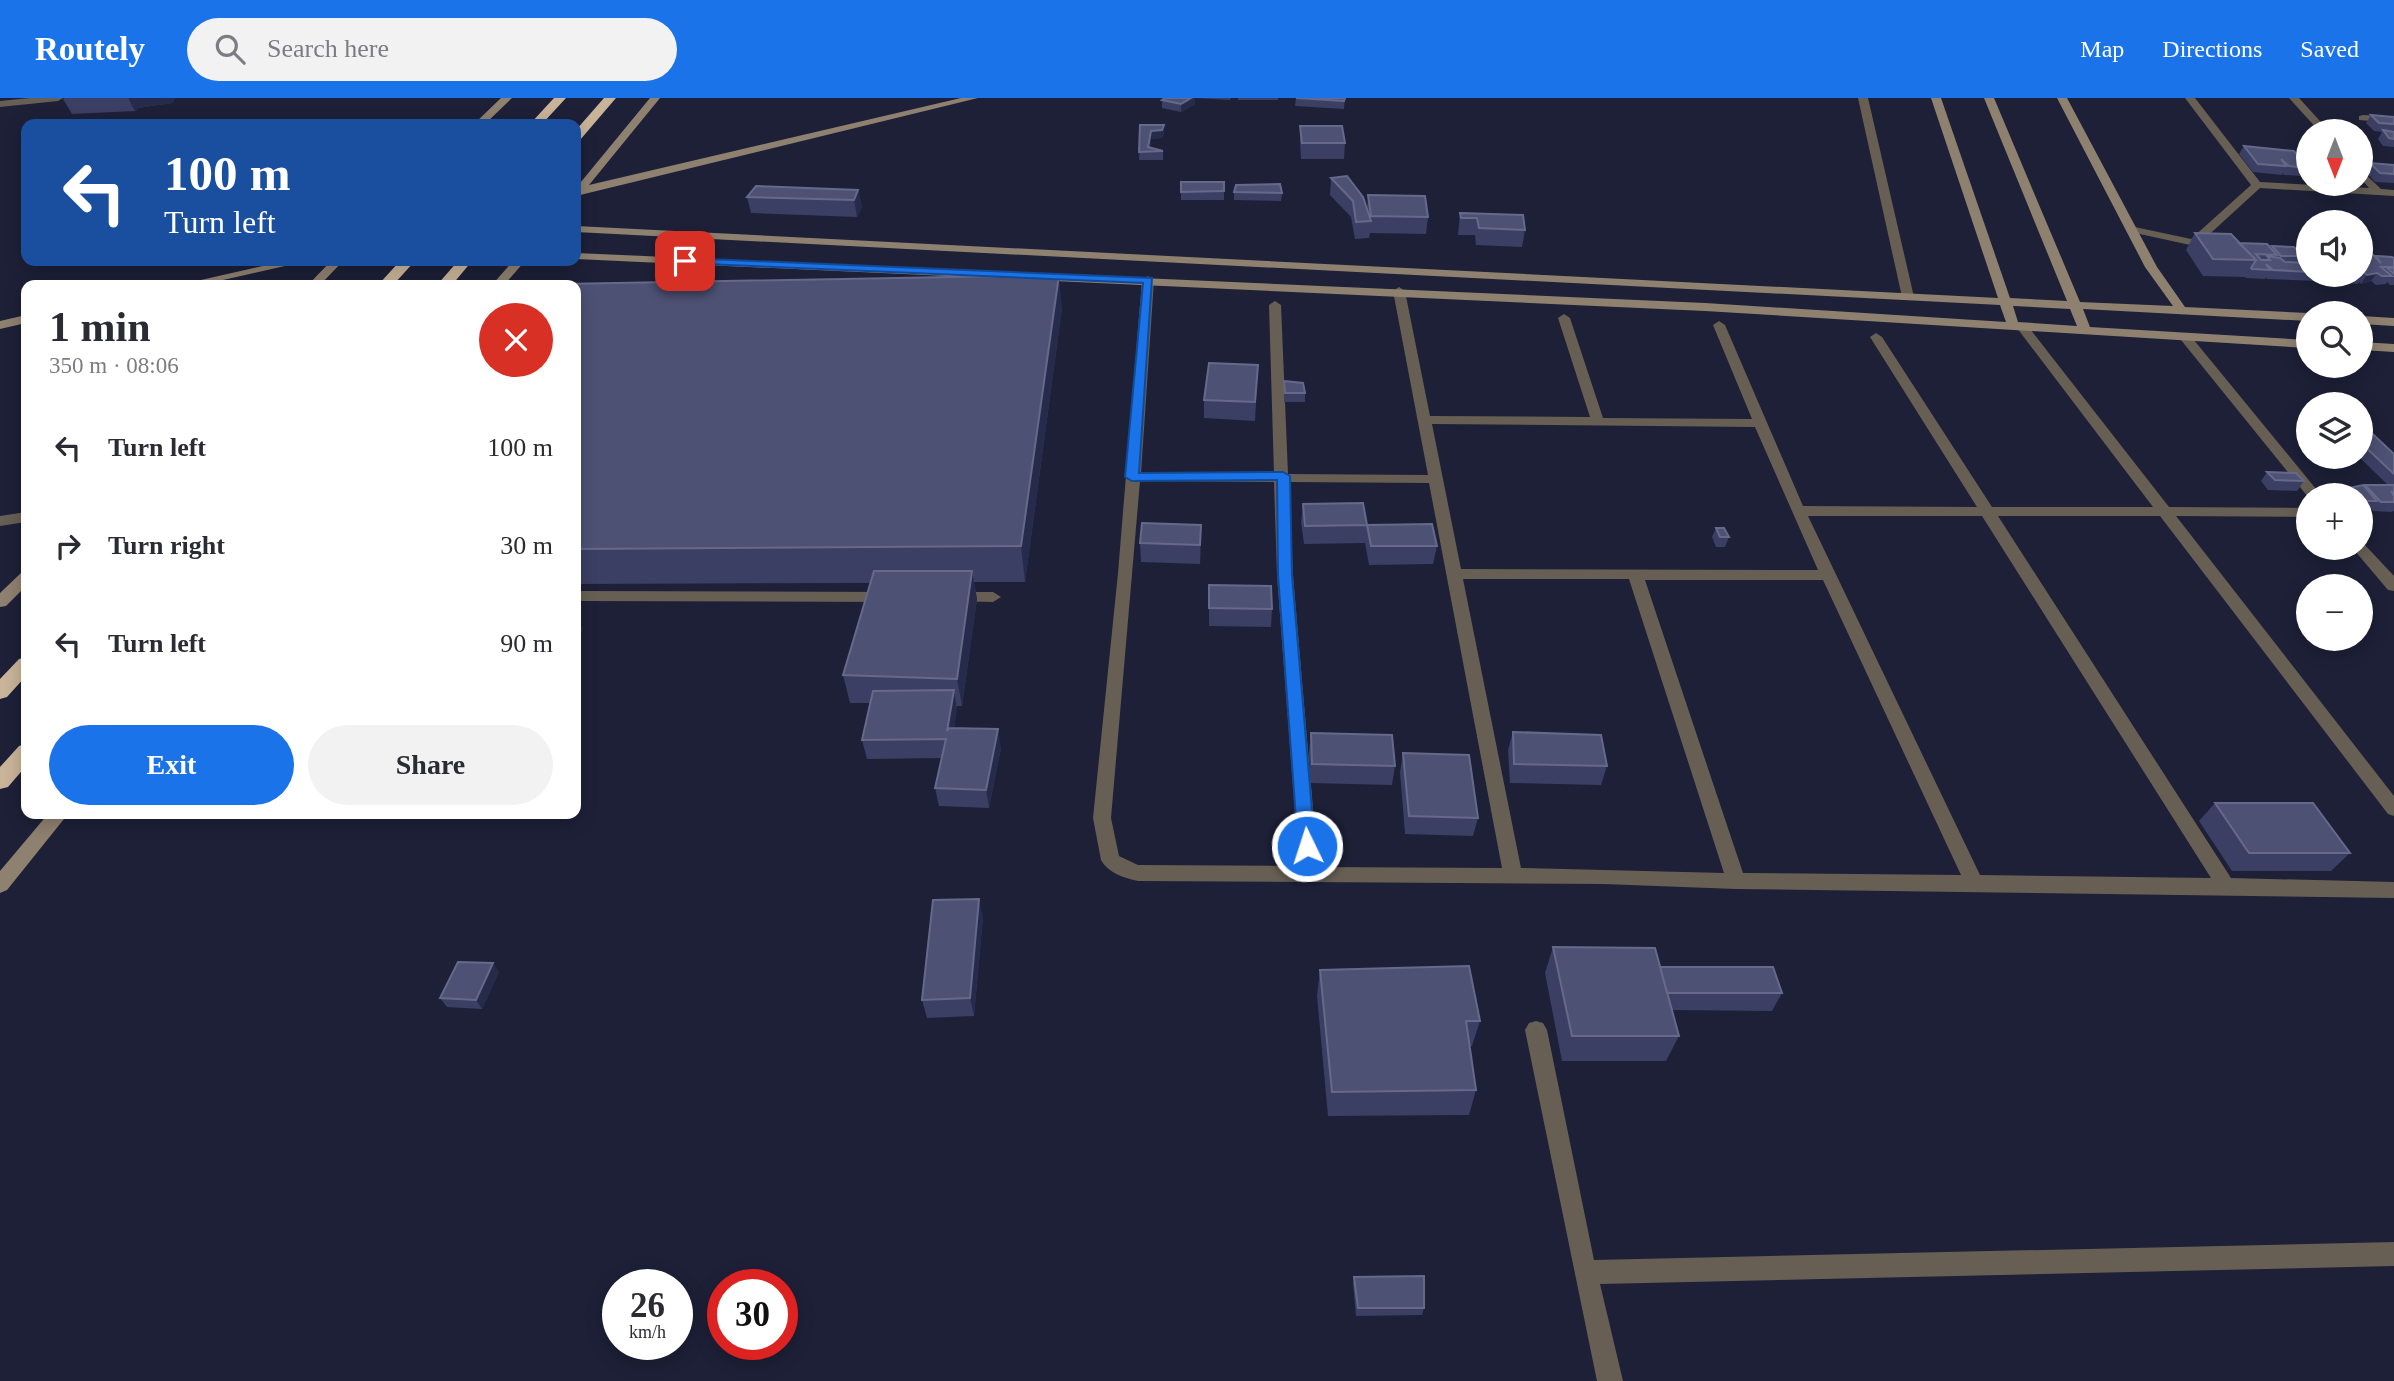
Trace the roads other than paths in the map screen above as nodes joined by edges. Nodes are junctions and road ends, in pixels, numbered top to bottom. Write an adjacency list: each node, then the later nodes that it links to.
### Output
1 (58, 98): 13 (street)
2 (507, 98): 15 (street)
3 (560, 98): 16 (highway)
4 (610, 98): 19 (highway)
5 (655, 98): 22 (street)
6 (973, 98): 23 (street)
7 (1863, 98): 43 (street)
8 (1936, 98): 44 (street)
9 (1989, 98): 46 (street)
10 (2062, 98): 27 (street)
11 (2190, 98): 20 (street)
12 (2294, 98): 17 (street)
13 (0, 104)
14 (2363, 118): 18 (street)
15 (484, 119)
16 (541, 119)
17 (2313, 119)
18 (2394, 120)
19 (581, 131)
20 (2257, 185): 24 (street); 28 (street)
21 (2373, 186): 24 (street)
22 (581, 188)
23 (581, 192)
24 (2378, 192): 25 (street)
25 (2394, 193)
26 (581, 229): 43 (street)
27 (2130, 229): 28 (street); 47 (street)
28 (2192, 244): 29 (street)
29 (2218, 246)
30 (581, 256): 41 (street)
31 (277, 266): 36 (street)
32 (332, 266): 37 (street)
33 (403, 266): 38 (highway)
34 (461, 266): 39 (highway)
35 (515, 266): 40 (street)
36 (210, 280)
37 (319, 280)
38 (390, 280)
39 (448, 280)
40 (502, 280)
41 (1149, 280): 42 (street); 66 (street)
42 (1399, 291): 55 (street); 62 (street)
43 (1908, 297): 44 (street)
44 (2003, 302): 46 (street); 55 (street)
45 (1275, 305): 65 (street)
46 (2073, 305): 47 (street); 56 (street)
47 (2182, 311): 48 (street)
48 (2296, 316)
49 (1564, 318): 63 (street)
50 (21, 320): 53 (street)
51 (2373, 321): 52 (street)
52 (2394, 322)
53 (0, 325)
54 (1719, 325): 64 (street)
55 (2018, 328): 56 (street); 72 (street)
56 (2086, 332): 58 (street)
57 (1876, 337): 70 (street)
58 (2185, 337): 59 (street); 68 (street)
59 (2296, 343)
60 (2373, 347): 61 (street)
61 (2394, 348)
62 (1425, 420): 63 (street); 67 (street)
63 (1598, 422): 64 (street)
64 (1760, 423): 69 (street)
65 (1283, 476): 66 (street); 67 (street); 92 (street)
66 (1132, 477): 92 (street)
67 (1437, 479): 77 (street)
68 (2304, 483)
69 (1798, 511): 70 (street); 78 (street)
70 (1986, 511): 72 (street); 97 (street)
71 (2296, 512): 72 (street)
72 (2165, 513): 90 (street)
73 (21, 518): 74 (street)
74 (0, 521)
75 (2371, 560): 80 (street)
76 (1635, 573): 77 (street); 78 (street); 94 (street)
77 (1452, 574): 93 (street)
78 (1829, 575): 95 (street)
79 (21, 582): 85 (street)
80 (2394, 586)
81 (581, 596): 82 (street)
82 (909, 597)
83 (937, 597): 84 (street)
84 (993, 597)
85 (0, 602)
86 (21, 669): 87 (highway)
87 (0, 692)
88 (21, 758): 89 (highway)
89 (0, 781)
90 (2394, 809)
91 (55, 819): 96 (street)
92 (1309, 873): 93 (street)
93 (1513, 877): 94 (street)
94 (1736, 881): 95 (street)
95 (1974, 883): 97 (street)
96 (0, 885)
97 (2226, 886): 98 (street)
98 (2394, 890)
99 (1536, 1030): 101 (street)
100 (2394, 1254): 101 (street)
101 (1585, 1272): 102 (street)
102 (1610, 1381)

